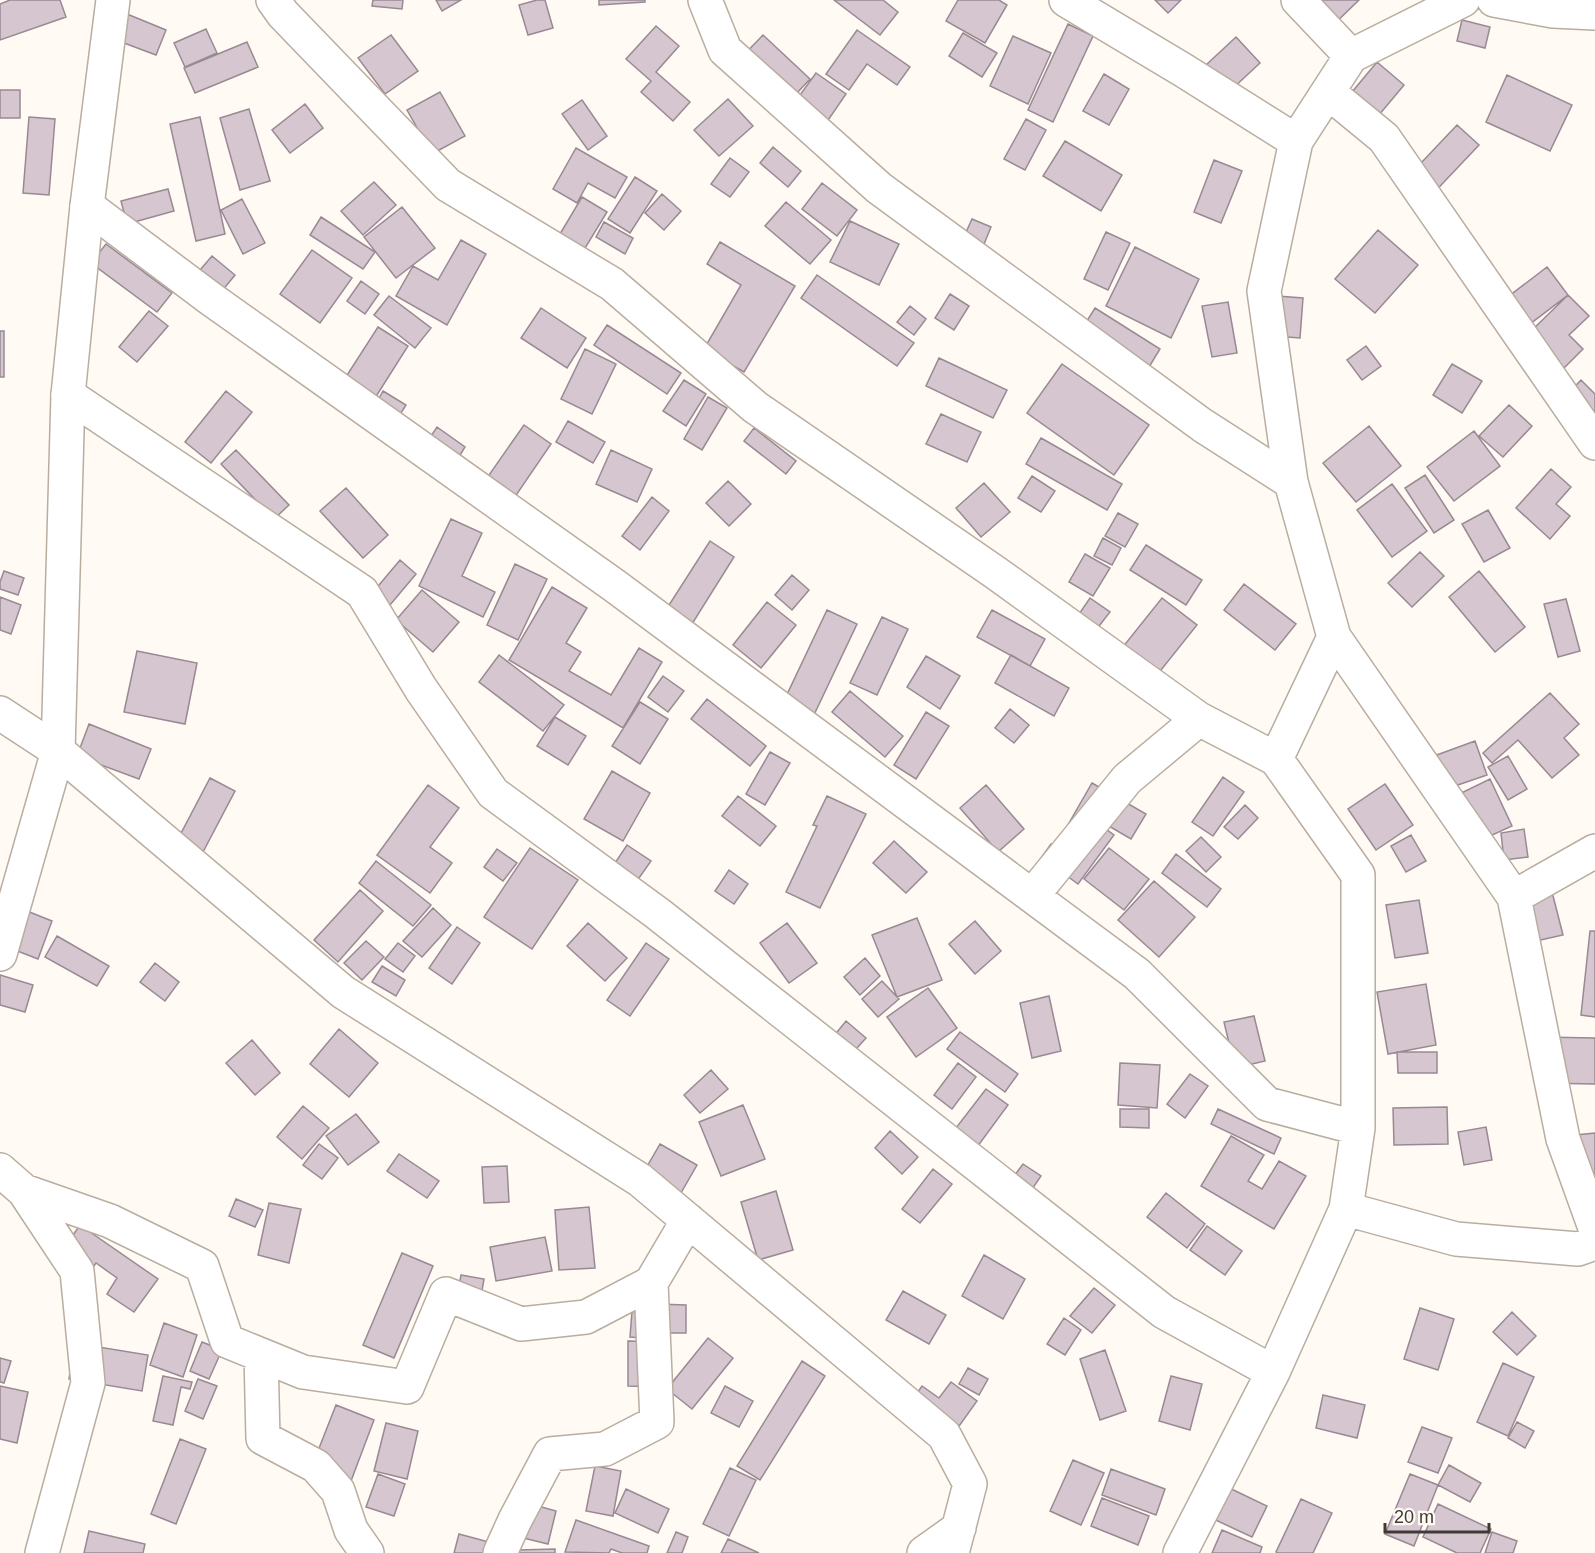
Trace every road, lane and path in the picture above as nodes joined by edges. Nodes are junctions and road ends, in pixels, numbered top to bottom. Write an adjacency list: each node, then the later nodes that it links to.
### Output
1 (113, 0): 12 (street)
2 (273, 0): 18 (street)
3 (705, 0): 15 (street)
4 (1066, 0): 11 (street)
5 (1298, 0): 9 (street)
6 (1463, 0): 9 (street)
7 (1494, 0): 8 (street)
8 (1594, 14)
9 (1351, 56): 10 (street)
10 (1328, 92): 11 (street); 14 (street)
11 (1296, 141): 15 (street)
12 (87, 206): 13 (street); 22 (street)
13 (68, 395): 19 (street); 33 (street)
14 (1595, 443)
15 (1291, 482): 16 (street)
16 (1334, 637): 20 (street); 23 (street)
17 (0, 713): 19 (street)
18 (1198, 719): 20 (street); 22 (street)
19 (58, 751): 24 (street); 28 (street)
20 (1276, 759): 25 (street)
21 (1595, 851): 23 (street)
22 (1032, 896): 25 (street)
23 (1514, 897): 29 (street)
24 (0, 954)
25 (1358, 1128): 27 (street)
26 (12, 1180): 32 (street); 35 (street)
27 (1346, 1209): 30 (street); 33 (street)
28 (688, 1220): 31 (street); 34 (street)
29 (1595, 1228)
30 (1595, 1243)
31 (651, 1283): 32 (street); 37 (street)
32 (261, 1355): 36 (street)
33 (1273, 1372): 39 (street)
34 (955, 1540): 38 (street)
35 (42, 1553)
36 (368, 1553)
37 (500, 1553)
38 (924, 1553)
39 (1180, 1553)

